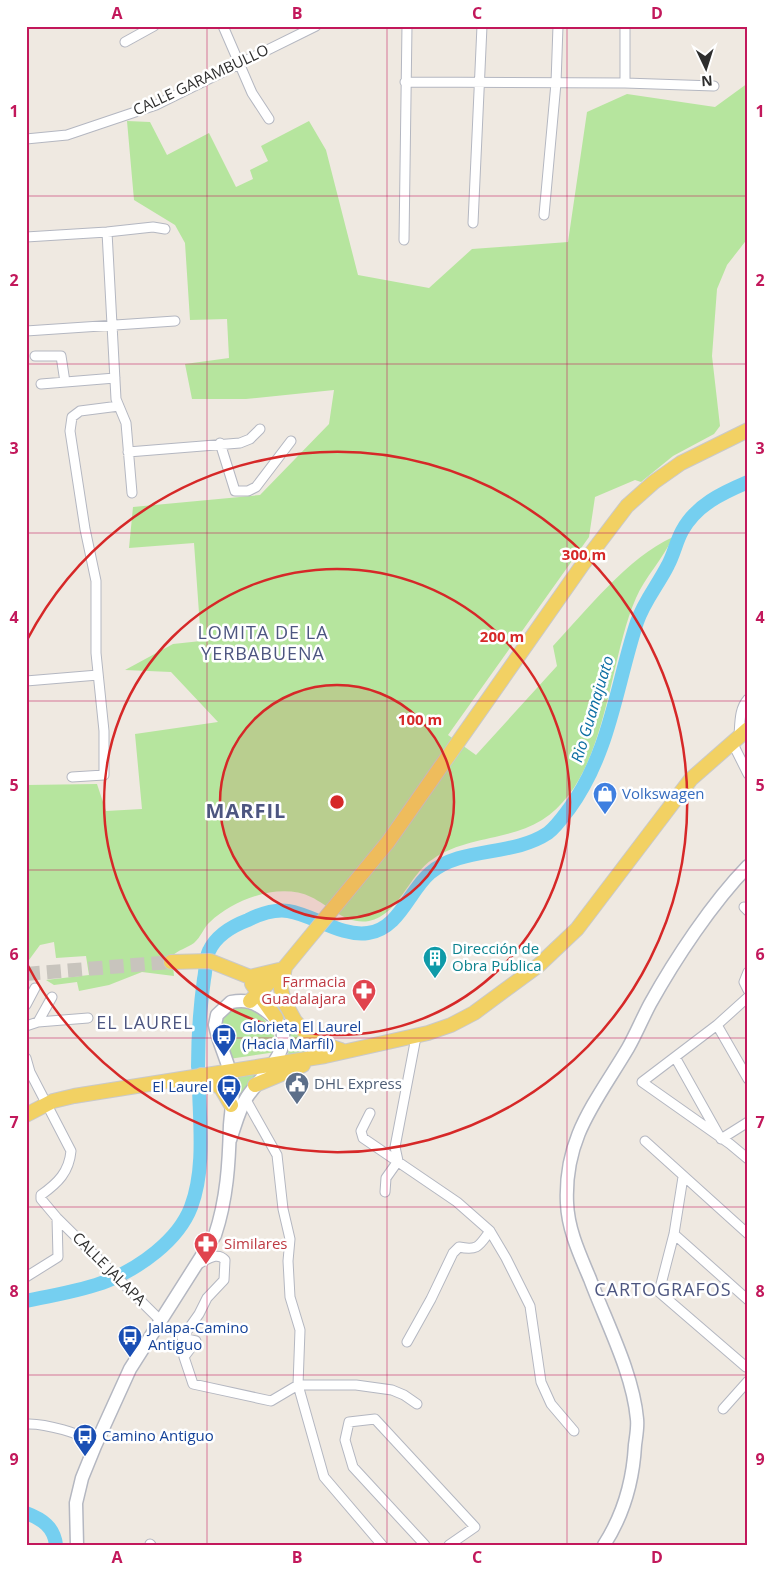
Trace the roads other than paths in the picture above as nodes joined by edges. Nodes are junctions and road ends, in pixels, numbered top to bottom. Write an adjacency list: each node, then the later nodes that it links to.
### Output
1 (154, 26): 8 (street)
2 (223, 26): 9 (street)
3 (316, 26): 9 (street, CALLE GARAMBULLO)
4 (407, 26): 10 (street)
5 (482, 26): 11 (street)
6 (558, 26): 12 (street)
7 (625, 26): 13 (street)
8 (125, 42)
9 (239, 64): 15 (street); 16 (street, CALLE GARAMBULLO)
10 (405, 82): 11 (street); 22 (street)
11 (479, 82): 12 (street); 18 (street)
12 (556, 83): 13 (street); 17 (street)
13 (625, 83): 14 (street)
14 (714, 86)
15 (269, 120)
16 (26, 139)
17 (544, 215)
18 (473, 223)
19 (165, 229): 20 (street)
20 (107, 232): 21 (street); 24 (street)
21 (26, 236)
22 (404, 240)
23 (175, 320): 24 (street)
24 (113, 325): 25 (street); 27 (street)
25 (26, 331)
26 (34, 356): 28 (street)
27 (115, 378): 28 (street); 30 (street)
28 (65, 382): 29 (street)
29 (41, 384)
30 (117, 402): 35 (street); 37 (street)
31 (260, 429): 34 (street)
32 (748, 430): 45 (main road)
33 (291, 442): 34 (street)
34 (220, 444): 35 (street)
35 (128, 452): 36 (street)
36 (132, 493)
37 (98, 675): 38 (street); 42 (street)
38 (26, 681)
39 (746, 701): 40 (street)
40 (740, 736): 41 (street); 59 (main road)
41 (748, 774)
42 (72, 777)
43 (748, 866): 104 (main road)
44 (171, 962): 47 (main road)
45 (285, 967): 47 (main road); 50 (main road); 60 (main road)
46 (748, 972): 49 (street)
47 (241, 975): 50 (main road)
48 (36, 988): 53 (street)
49 (748, 990)
50 (254, 996): 55 (main road); 65 (main road)
51 (52, 997): 56 (street)
52 (748, 997): 57 (street)
53 (26, 1005)
54 (88, 1018): 56 (street)
55 (276, 1018): 64 (main road)
56 (38, 1022): 58 (street)
57 (718, 1025): 62 (street); 67 (street)
58 (26, 1026)
59 (416, 1037): 60 (main road); 80 (street)
60 (341, 1050): 61 (main road)
61 (325, 1056): 64 (main road); 68 (main road)
62 (675, 1057): 76 (street); 76 (street)
63 (26, 1058): 70 (street)
64 (274, 1063): 65 (main road); 68 (main road)
65 (230, 1071): 66 (main road); 71 (main road)
66 (201, 1075): 70 (main road); 71 (main road)
67 (748, 1079)
68 (255, 1085): 69 (main road)
69 (246, 1100): 77 (main road); 94 (street)
70 (48, 1103): 72 (main road); 74 (main road); 83 (street, CALLE JALAPA)
71 (232, 1105): 77 (main road)
72 (26, 1111)
73 (370, 1113): 80 (street)
74 (26, 1115)
75 (748, 1122): 76 (street)
76 (722, 1139): 79 (street)
77 (230, 1140): 87 (main road)
78 (645, 1141): 81 (street)
79 (748, 1159)
80 (398, 1161): 82 (street); 84 (street)
81 (683, 1177): 85 (street); 86 (street)
82 (385, 1192)
83 (57, 1218): 88 (street); 90 (street, CALLE JALAPA)
84 (490, 1231): 91 (street); 98 (street)
85 (674, 1234): 89 (street); 92 (street)
86 (748, 1234)
87 (196, 1266): 90 (main road); 94 (street)
88 (26, 1277)
89 (748, 1300)
90 (160, 1320): 99 (main road)
91 (406, 1342)
92 (747, 1365)
93 (748, 1381): 96 (street)
94 (298, 1385): 95 (street); 101 (street)
95 (417, 1404)
96 (723, 1409)
97 (26, 1424): 99 (street)
98 (574, 1431)
99 (95, 1446): 100 (main road)
100 (78, 1545)
101 (382, 1545)
102 (425, 1545): 103 (street)
103 (449, 1545)
104 (604, 1545)

